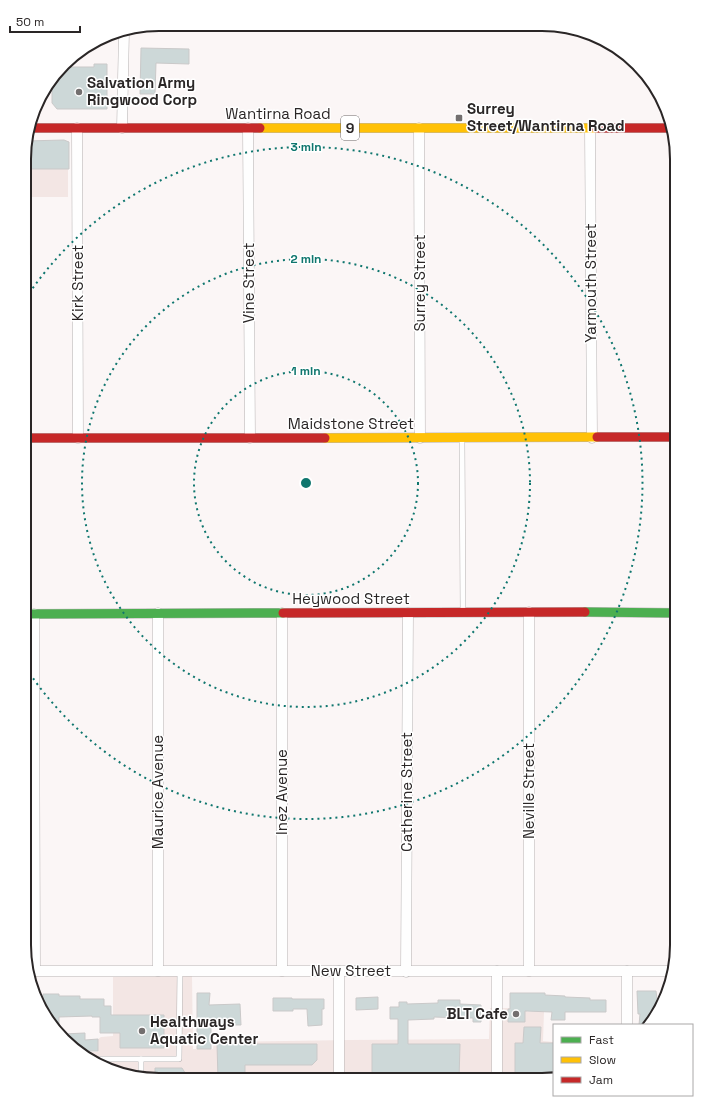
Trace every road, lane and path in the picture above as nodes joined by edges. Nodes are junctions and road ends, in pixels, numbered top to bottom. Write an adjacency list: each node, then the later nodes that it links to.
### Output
1 (124, 36): 4 (street)
2 (35, 128): 3 (street, Wantirna Road / 9)
3 (77, 128): 4 (street, Wantirna Road / 9); 11 (street, Kirk Street)
4 (122, 128): 5 (street, Wantirna Road / 9)
5 (248, 128): 6 (street, Wantirna Road / 9); 12 (street, Vine Street)
6 (419, 128): 7 (street, Wantirna Road / 9); 13 (street, Surrey Street)
7 (590, 128): 8 (street, Wantirna Road / 9); 15 (street, Yarmouth Street)
8 (666, 128)
9 (670, 437): 15 (street, Maidstone Street)
10 (31, 438): 11 (street, Maidstone Street)
11 (78, 438): 12 (street, Maidstone Street)
12 (250, 438): 13 (street, Maidstone Street)
13 (420, 438): 14 (street, Maidstone Street)
14 (462, 438): 15 (street, Maidstone Street); 16 (lane)
15 (592, 438)
16 (463, 612): 17 (street, Heywood Street); 20 (street, Heywood Street)
17 (529, 612): 21 (street, Heywood Street); 31 (street, Neville Street)
18 (158, 613): 19 (street, Heywood Street); 22 (street, Heywood Street); 26 (street, Maurice Avenue)
19 (282, 613): 20 (street, Heywood Street); 28 (street, Inez Avenue)
20 (408, 613): 34 (street, Catherine Street)
21 (670, 613)
22 (31, 614)
23 (31, 852): 24 (street)
24 (32, 960)
25 (33, 971): 26 (street, New Street)
26 (158, 971): 27 (street, New Street)
27 (180, 971): 28 (street, New Street); 36 (lane)
28 (282, 971): 29 (street, New Street)
29 (339, 971): 34 (street, New Street); 39 (street)
30 (498, 971): 31 (street, New Street); 34 (street, New Street); 40 (street)
31 (529, 971): 32 (street, New Street)
32 (627, 971): 33 (street, New Street); 35 (street)
33 (668, 971)
34 (406, 972)
35 (627, 1024)
36 (141, 1059): 37 (lane); 38 (lane)
37 (103, 1060)
38 (141, 1072)
39 (339, 1073)
40 (497, 1073)

